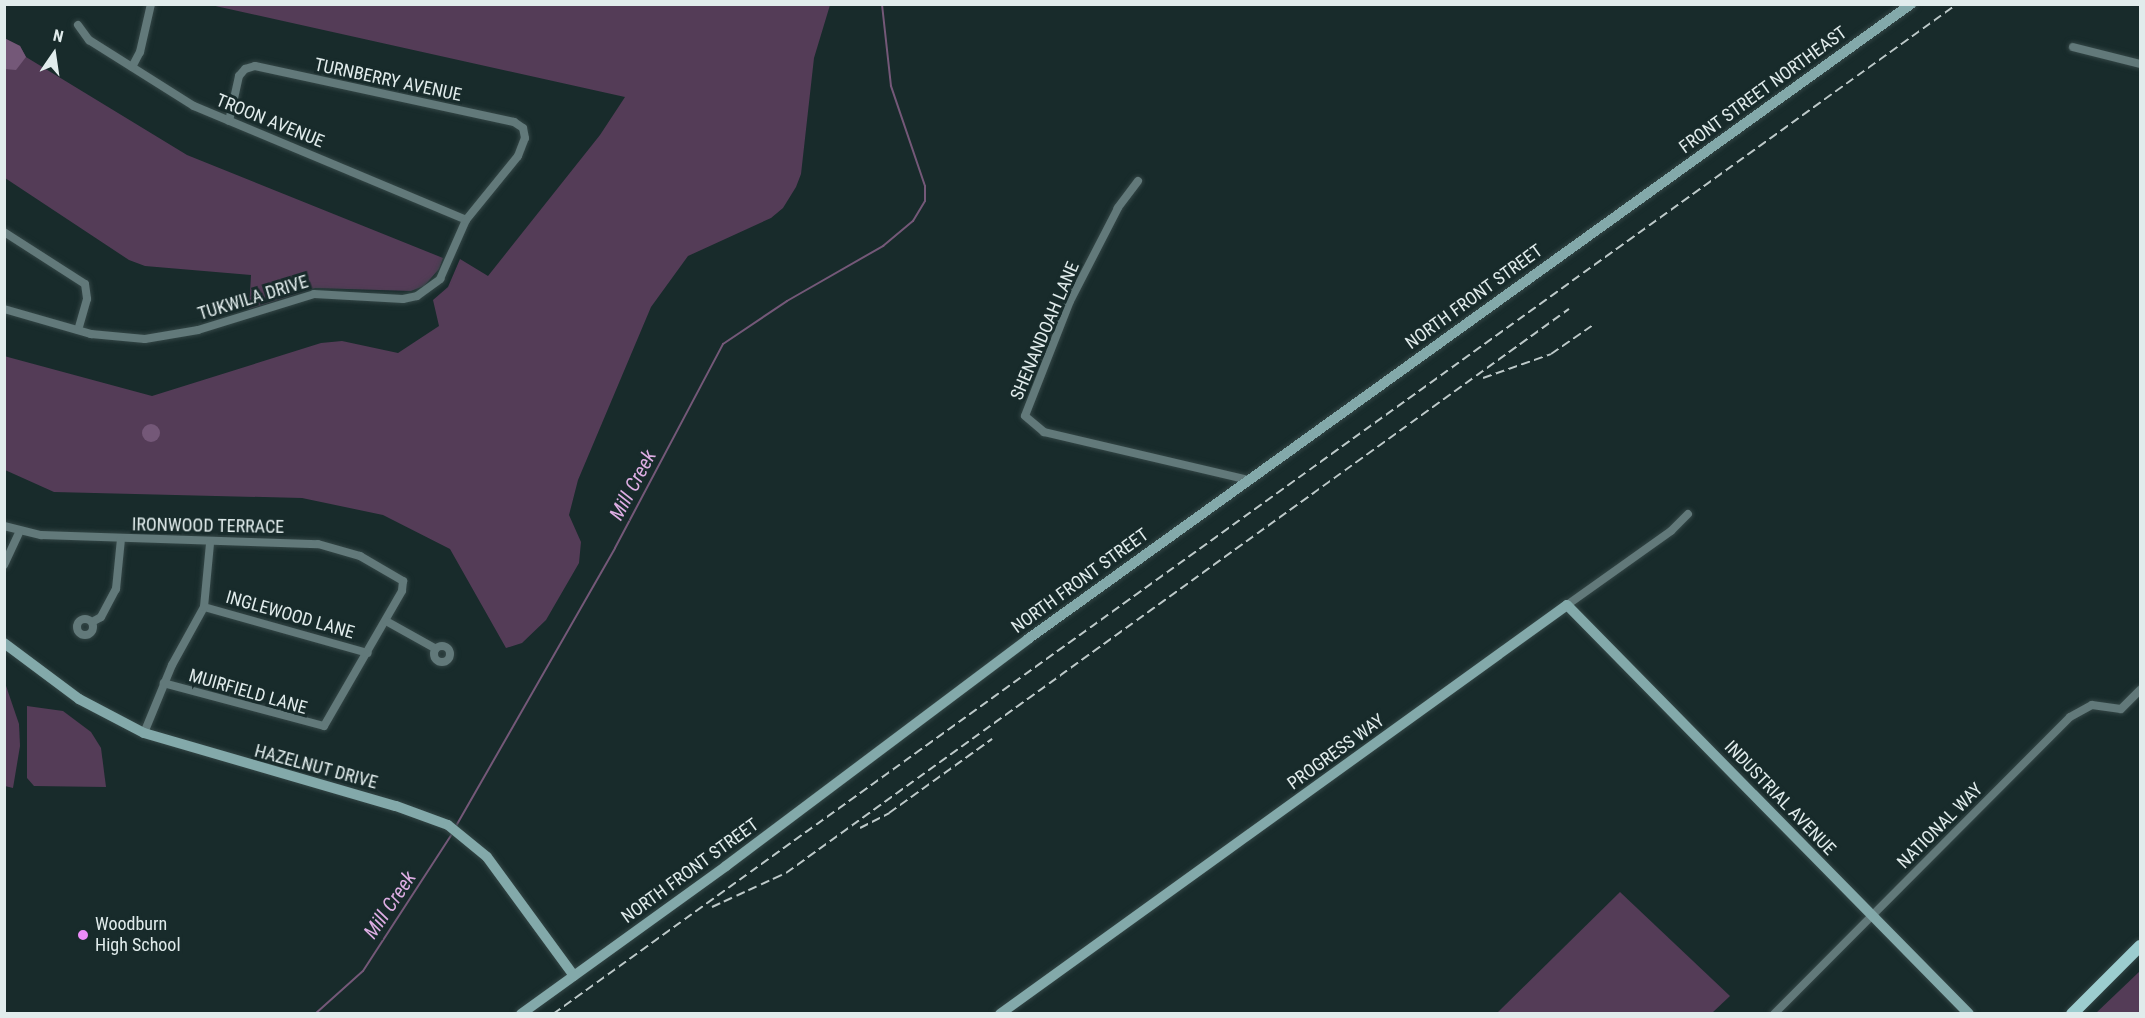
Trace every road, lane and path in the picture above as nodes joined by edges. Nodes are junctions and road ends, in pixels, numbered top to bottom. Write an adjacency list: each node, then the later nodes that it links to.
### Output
1 (151, 4): 6 (street)
2 (1911, 4): 10 (street, FRONT STREET NORTHEAST)
3 (78, 25): 6 (street, TROON AVENUE)
4 (2073, 47): 5 (street)
5 (2140, 64)
6 (132, 67): 7 (street, TROON AVENUE)
7 (229, 121): 8 (street, TURNBERRY AVENUE); 11 (street, TROON AVENUE)
8 (523, 128): 11 (street, TUKWILA DRIVE)
9 (1138, 181): 15 (street, SHENANDOAH LANE)
10 (1663, 182): 15 (street, NORTH FRONT STREET)
11 (466, 220): 14 (street, TUKWILA DRIVE)
12 (4, 232): 14 (street)
13 (4, 309): 14 (street, TUKWILA DRIVE)
14 (78, 330)
15 (1248, 480): 34 (street, NORTH FRONT STREET)
16 (1688, 514): 22 (street, PROGRESS WAY)
17 (4, 526): 18 (street, IRONWOOD TERRACE)
18 (19, 533): 19 (street, IRONWOOD TERRACE); 21 (street)
19 (121, 539): 20 (street, IRONWOOD TERRACE); 25 (street)
20 (210, 543): 23 (street); 24 (street, IRONWOOD TERRACE)
21 (4, 564)
22 (1567, 605): 32 (street, INDUSTRIAL AVENUE); 36 (street, PROGRESS WAY)
23 (204, 607): 28 (street, INGLEWOOD LANE); 29 (street)
24 (386, 621): 27 (street); 28 (street)
25 (92, 622)
26 (4, 643): 31 (street, HAZELNUT DRIVE)
27 (436, 649)
28 (368, 653): 29 (street, MUIRFIELD LANE)
29 (164, 683): 31 (street)
30 (2140, 690): 32 (street, NATIONAL WAY)
31 (144, 733): 34 (street, HAZELNUT DRIVE)
32 (1872, 916): 37 (street, NATIONAL WAY); 38 (street, INDUSTRIAL AVENUE)
33 (2140, 946): 39 (main road)
34 (574, 976): 35 (street, NORTH FRONT STREET)
35 (521, 1014)
36 (1000, 1014)
37 (1774, 1014)
38 (1969, 1014)
39 (2072, 1014)

